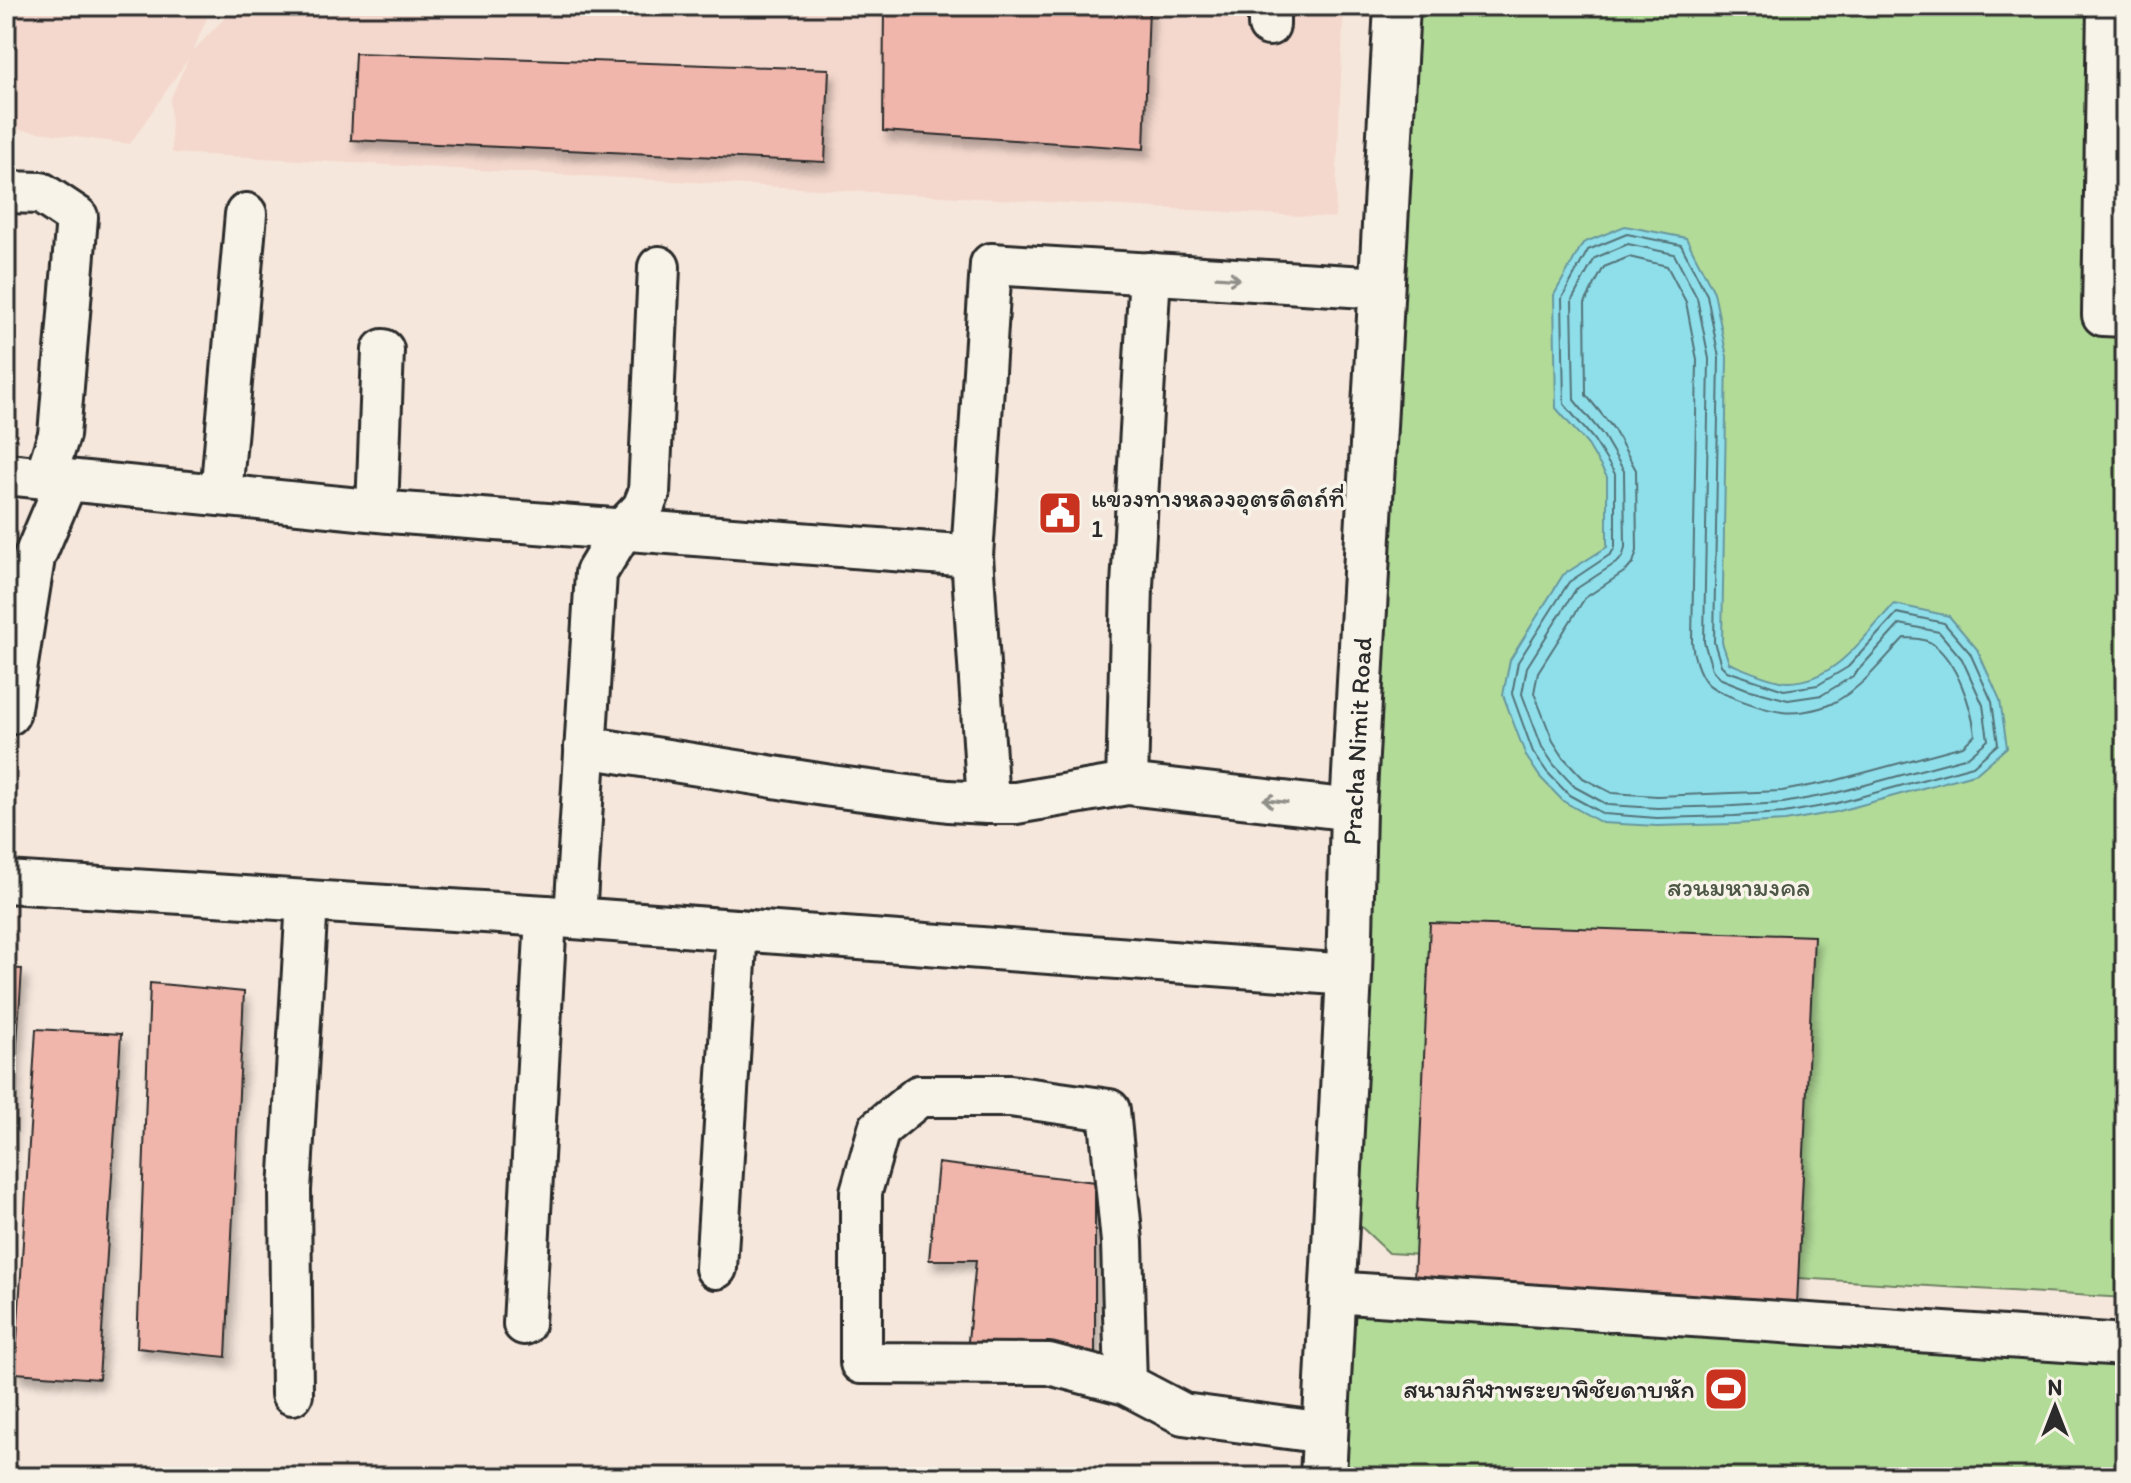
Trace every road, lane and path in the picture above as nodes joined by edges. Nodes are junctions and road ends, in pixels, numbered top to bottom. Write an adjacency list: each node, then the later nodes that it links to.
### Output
1 (1397, 6): 7 (main road, Pracha Nimit Road)
2 (2108, 6): 8 (street)
3 (6, 192): 11 (street)
4 (246, 214): 12 (street)
5 (659, 267): 14 (street)
6 (1150, 273): 7 (street, one-way to 7); 15 (street); 18 (street)
7 (1382, 288): 20 (main road, Pracha Nimit Road)
8 (2125, 316)
9 (383, 350): 13 (street)
10 (6, 474): 11 (street)
11 (56, 479): 12 (street); 16 (street)
12 (221, 495): 13 (street)
13 (377, 510): 14 (street)
14 (622, 530): 15 (street); 17 (street)
15 (972, 556): 19 (street)
16 (9, 714)
17 (585, 747): 19 (street); 23 (street)
18 (1127, 784): 19 (street); 20 (street, one-way to 18)
19 (988, 803)
20 (1353, 810): 25 (main road, Pracha Nimit Road)
21 (6, 882): 22 (street)
22 (307, 901): 23 (street); 31 (street)
23 (560, 917): 24 (street); 28 (street)
24 (737, 930): 25 (street); 26 (street)
25 (1349, 975): 27 (main road, Pracha Nimit Road)
26 (716, 1268)
27 (1332, 1292): 29 (street); 32 (main road, Pracha Nimit Road)
28 (524, 1324)
29 (2125, 1345)
30 (1126, 1384): 30 (street); 32 (street)
31 (292, 1394)
32 (1325, 1433): 33 (main road, Pracha Nimit Road)
33 (1323, 1477)

